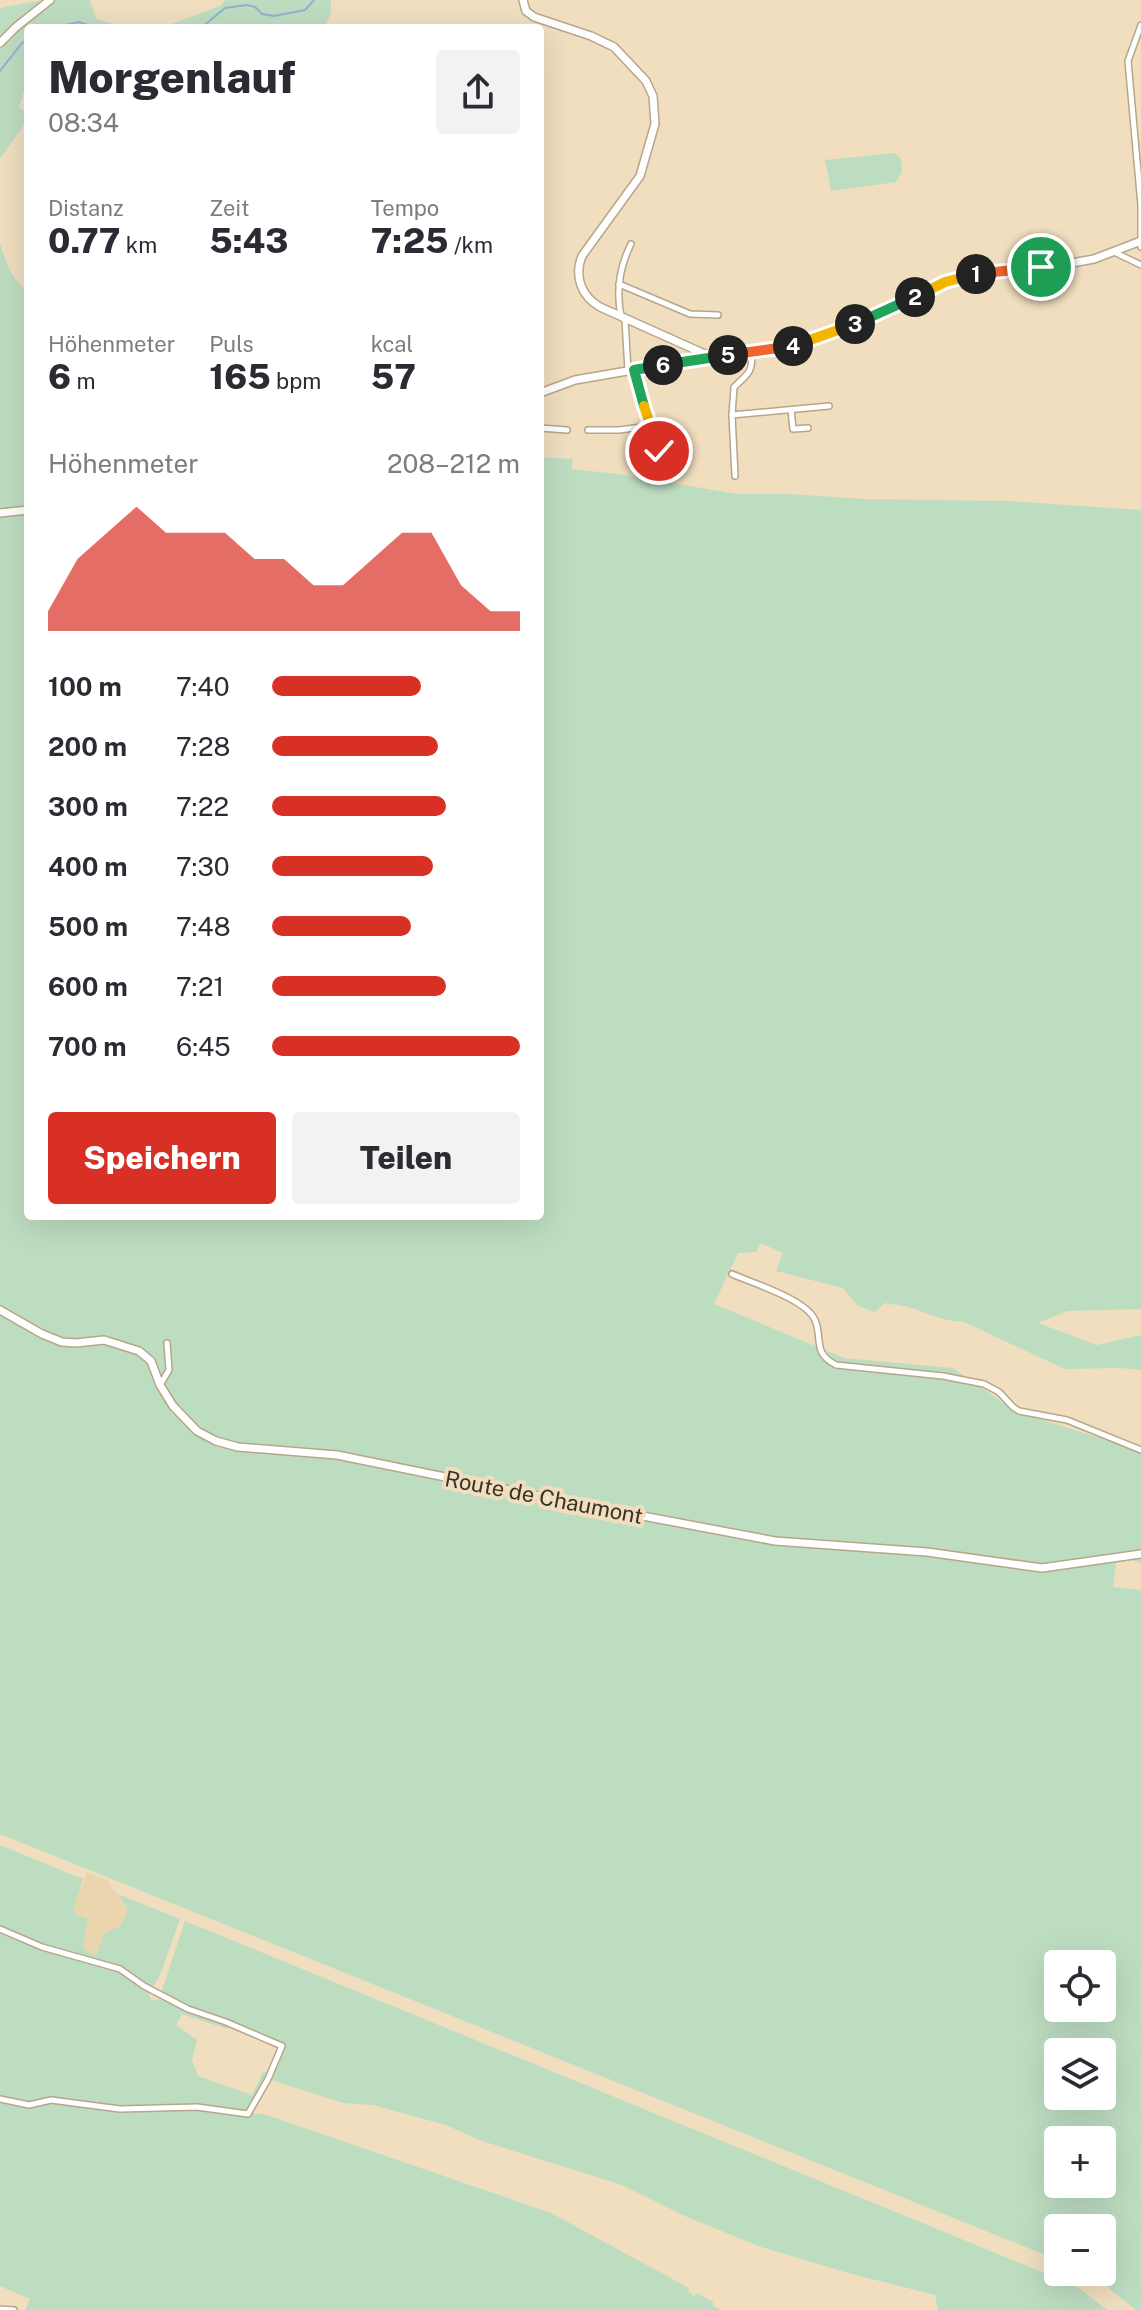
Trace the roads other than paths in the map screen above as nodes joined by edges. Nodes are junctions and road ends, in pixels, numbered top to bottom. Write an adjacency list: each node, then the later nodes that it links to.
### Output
1 (50, 0): 4 (street)
2 (523, 0): 12 (street)
3 (1141, 25): 5 (street)
4 (0, 43)
5 (1139, 171): 6 (street)
6 (1141, 243): 8 (street)
7 (631, 244): 10 (street)
8 (1114, 252): 9 (street); 14 (street)
9 (1141, 265)
10 (619, 284): 11 (street); 12 (street)
11 (718, 315)
12 (623, 318): 13 (street); 17 (street)
13 (693, 350): 15 (street); 16 (street)
14 (751, 353): 15 (street); 21 (street)
15 (709, 357): 16 (street)
16 (691, 360): 17 (street)
17 (631, 370): 18 (street); 22 (street)
18 (544, 392)
19 (829, 406): 20 (street)
20 (791, 410): 21 (street); 24 (street)
21 (732, 415): 28 (street)
22 (650, 426): 26 (street); 27 (street)
23 (544, 428): 25 (street)
24 (808, 428)
25 (567, 430)
26 (588, 430)
27 (670, 474)
28 (735, 476)
29 (24, 510): 30 (street)
30 (0, 513)
31 (732, 1274): 35 (street)
32 (0, 1310): 34 (street, Route de Chaumont)
33 (167, 1343): 34 (street)
34 (160, 1385): 36 (street, Route de Chaumont)
35 (1141, 1450)
36 (1141, 1554)
37 (0, 1929): 38 (street)
38 (0, 2099)
39 (0, 2309): 40 (street)
40 (14, 2310)

